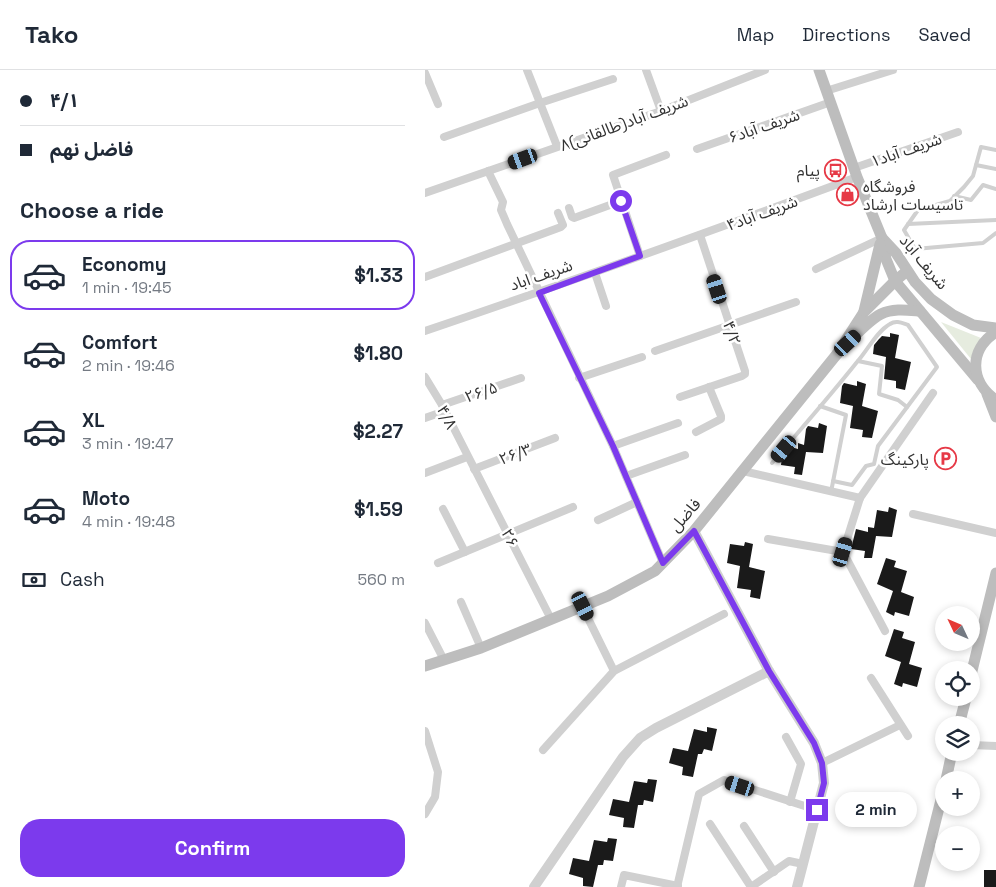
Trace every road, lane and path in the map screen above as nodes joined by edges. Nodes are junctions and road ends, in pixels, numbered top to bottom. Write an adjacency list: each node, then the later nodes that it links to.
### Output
1 (527, 70): 10 (street)
2 (646, 70): 12 (street)
3 (765, 70): 12 (street, ۸شریف آباد(طالقانی))
4 (819, 70): 8 (main road)
5 (893, 70): 8 (street)
6 (425, 73): 11 (street)
7 (613, 79): 10 (street)
8 (826, 91): 9 (main road)
9 (831, 102): 16 (street, شریف آباد۶); 22 (main road)
10 (541, 103): 14 (street); 15 (street)
11 (437, 104)
12 (661, 111): 15 (street, ۸شریف آباد(طالقانی))
13 (958, 132): 22 (street, شریف آباد۱)
14 (444, 137)
15 (557, 146): 21 (street, ۸شریف آباد(طالقانی))
16 (697, 149)
17 (996, 150): 19 (lane)
18 (667, 155): 26 (street)
19 (976, 165): 20 (lane); 25 (lane)
20 (996, 168)
21 (489, 171): 24 (street, ۸شریف آباد(طالقانی)); 34 (street)
22 (855, 172): 32 (street, ۴شریف آباد); 33 (main road)
23 (996, 189): 25 (lane)
24 (425, 192)
25 (955, 196): 30 (lane)
26 (621, 201): 27 (street); 36 (street)
27 (569, 208)
28 (558, 213): 34 (street)
29 (996, 220): 30 (lane)
30 (908, 224): 31 (lane)
31 (996, 233)
32 (700, 236): 35 (street, ۴شریف آباد); 47 (street, ۴/۲)
33 (882, 238): 37 (street); 38 (main road, شریف آباد); 41 (main road); 46 (main road)
34 (516, 244): 40 (street); 42 (street)
35 (666, 247): 36 (street, شریف اباد)
36 (640, 256): 39 (street, شریف اباد)
37 (816, 269)
38 (907, 271): 41 (main road); 48 (main road, شریف آباد)
39 (595, 273): 42 (street, شریف اباد); 44 (street)
40 (425, 277)
41 (895, 281): 45 (main road); 46 (main road)
42 (539, 293): 49 (street, شریف اباد); 57 (street)
43 (796, 302): 47 (street)
44 (606, 306)
45 (920, 311): 52 (main road); 58 (main road)
46 (863, 312): 52 (main road)
47 (729, 325): 51 (street); 59 (street, ۴/۲)
48 (996, 328)
49 (425, 331)
50 (996, 332): 58 (main road)
51 (655, 351)
52 (837, 354): 76 (main road, فاضل)
53 (642, 357): 57 (street)
54 (858, 361): 63 (lane); 64 (lane); 64 (lane)
55 (425, 377): 65 (street, ۴/۸)
56 (521, 378): 65 (street, ۲۶/۵)
57 (579, 378): 71 (street)
58 (978, 380): 62 (main road)
59 (709, 387): 61 (street); 69 (street)
60 (933, 393): 81 (street)
61 (680, 397)
62 (992, 397): 66 (main road)
63 (820, 406): 74 (lane); 79 (lane)
64 (907, 407): 79 (lane)
65 (443, 408): 67 (street, ۲۶/۵); 73 (street, ۴/۸)
66 (996, 417)
67 (425, 418)
68 (678, 423): 71 (street)
69 (696, 432)
70 (555, 438): 75 (street, ۲۶/۳)
71 (613, 446): 78 (street)
72 (685, 455): 78 (street)
73 (467, 458): 75 (street, ۲۶); 77 (street)
74 (772, 463)
75 (474, 469): 89 (street, ۲۶)
76 (743, 471): 80 (street); 87 (main road, فاضل)
77 (425, 473)
78 (626, 476): 82 (street)
79 (833, 481): 80 (lane)
80 (831, 492): 81 (street)
81 (860, 498): 92 (street)
82 (637, 502): 86 (street); 94 (street)
83 (573, 507): 89 (street)
84 (443, 509): 91 (street)
85 (913, 514): 88 (street)
86 (598, 520)
87 (694, 531): 94 (main road, فاضل); 107 (street)
88 (996, 533)
89 (508, 534): 91 (street); 99 (street, ۲۶)
90 (768, 539): 92 (street)
91 (465, 552): 93 (street)
92 (843, 552): 101 (street)
93 (438, 563)
94 (663, 563): 97 (main road, فاضل)
95 (996, 573): 104 (main road)
96 (461, 602): 102 (street)
97 (583, 606): 99 (main road, فاضل); 106 (street)
98 (724, 614): 106 (street)
99 (551, 619): 102 (main road, فاضل)
100 (425, 623): 103 (street)
101 (885, 631)
102 (481, 648): 103 (main road, فاضل)
103 (444, 660): 105 (main road, فاضل)
104 (974, 661)
105 (425, 666)
106 (614, 671): 115 (street)
107 (769, 671): 116 (street); 125 (street)
108 (871, 678): 109 (street)
109 (901, 724): 111 (street); 116 (street)
110 (425, 731): 119 (street)
111 (908, 736)
112 (786, 737): 117 (street)
113 (980, 746): 114 (street)
114 (996, 746)
115 (543, 750)
116 (822, 763): 118 (street)
117 (790, 802): 118 (street); 127 (street)
118 (817, 810): 123 (street)
119 (425, 814)
120 (937, 816): 130 (main road)
121 (710, 824): 128 (street)
122 (744, 826): 124 (street)
123 (803, 864): 124 (street); 129 (street)
124 (773, 872): 128 (street)
125 (534, 887)
126 (621, 887): 127 (street)
127 (678, 887)
128 (751, 887)
129 (797, 887)
130 (919, 887)

